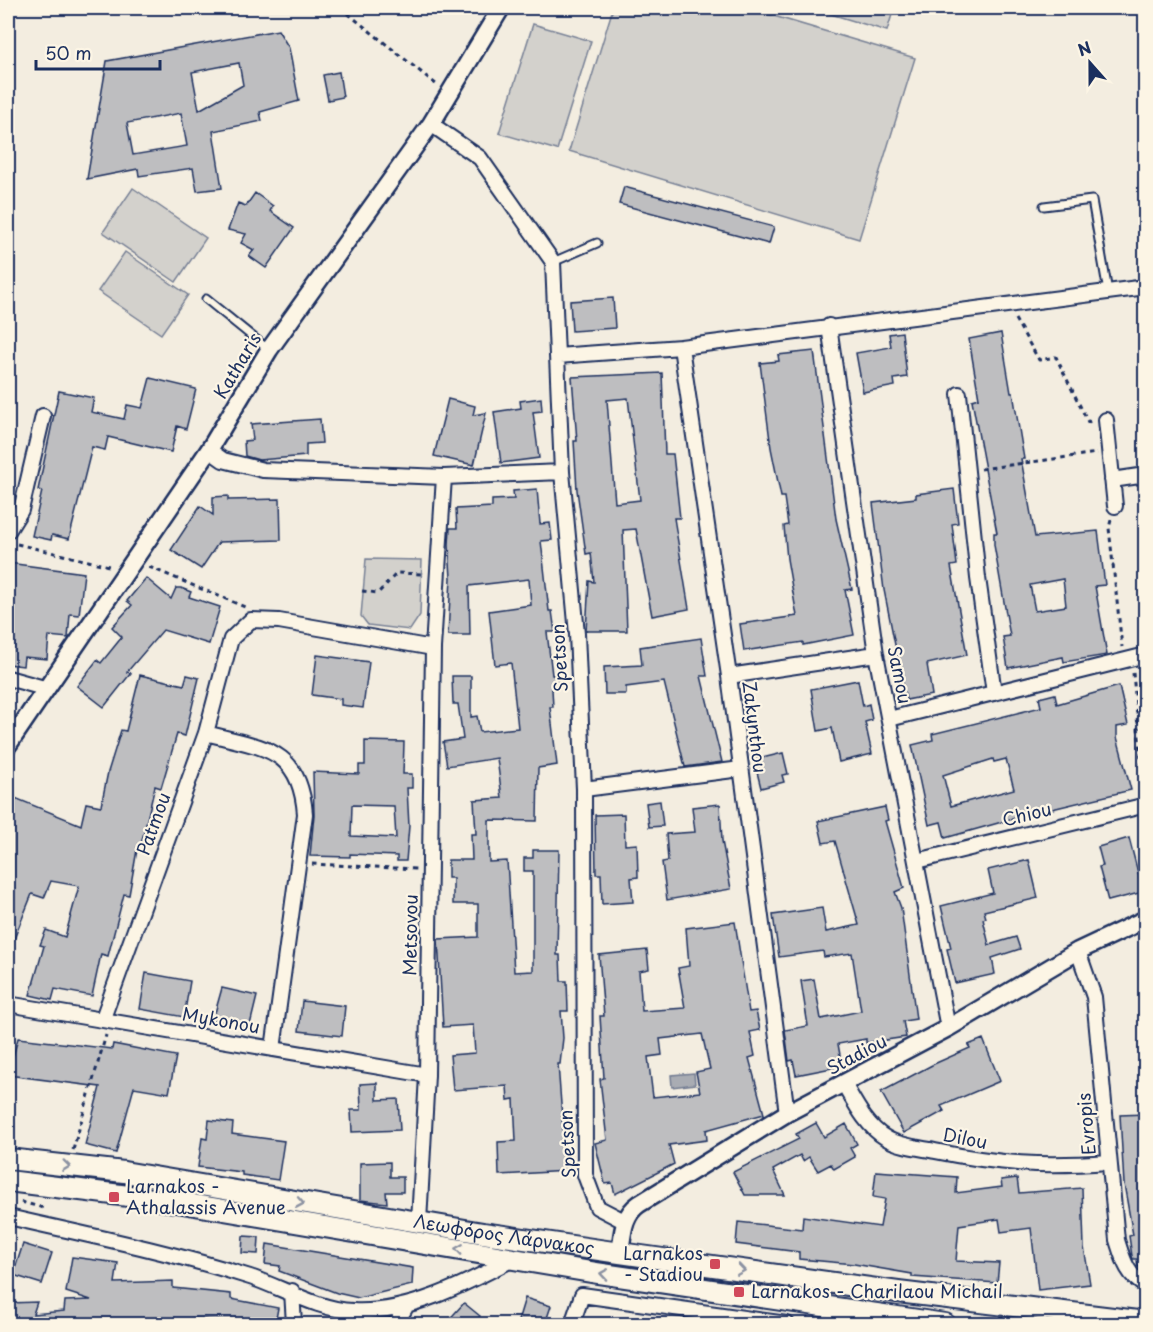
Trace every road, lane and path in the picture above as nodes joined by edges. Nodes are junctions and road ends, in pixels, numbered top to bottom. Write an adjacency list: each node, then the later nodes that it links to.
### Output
1 (341, 8): 3 (path)
2 (501, 8): 3 (street, Katharis)
3 (448, 94): 4 (street, Katharis)
4 (431, 124): 7 (street); 14 (street, Katharis)
5 (1044, 206): 9 (lane)
6 (597, 243): 7 (lane)
7 (553, 262): 15 (street, Spetson)
8 (1146, 287): 9 (street)
9 (1108, 292): 11 (street)
10 (206, 299): 14 (lane)
11 (1007, 304): 12 (street); 18 (path)
12 (829, 326): 13 (street); 33 (street, Samou)
13 (681, 347): 15 (street); 35 (street, Zakynthou)
14 (269, 350): 19 (street, Katharis)
15 (557, 356): 22 (street, Spetson)
16 (959, 394): 21 (street)
17 (43, 416): 27 (street)
18 (1106, 420): 20 (street)
19 (209, 450): 24 (street); 28 (street, Katharis)
20 (1109, 451): 21 (path); 25 (street)
21 (968, 471): 38 (street)
22 (562, 472): 24 (street); 43 (street, Spetson)
23 (1146, 475): 25 (street)
24 (444, 477): 29 (street, Metsovou)
25 (1112, 480): 26 (street)
26 (1115, 506): 34 (path)
27 (10, 537): 28 (path)
28 (129, 565): 31 (path); 37 (street, Katharis)
29 (438, 575): 30 (path); 32 (street, Metsovou)
30 (362, 591)
31 (251, 620): 32 (street); 40 (street, Patmou)
32 (434, 648): 47 (street, Metsovou)
33 (876, 654): 35 (street); 39 (street, Samou)
34 (1133, 658): 38 (street); 44 (path)
35 (729, 675): 42 (street, Zakynthou)
36 (8, 678): 37 (street)
37 (44, 688): 41 (street, Katharis)
38 (994, 693): 39 (street)
39 (889, 719): 45 (street, Samou)
40 (206, 733): 46 (street); 51 (street, Patmou)
41 (8, 745)
42 (741, 769): 43 (street); 56 (street, Zakynthou)
43 (584, 789): 62 (street, Spetson)
44 (1145, 805): 45 (street, Chiou)
45 (917, 861): 52 (street, Samou)
46 (298, 863): 47 (path); 53 (street)
47 (430, 870): 54 (street, Metsovou)
48 (1146, 920): 49 (street, Stadiou)
49 (1078, 951): 52 (street, Stadiou); 58 (street, Evropis)
50 (8, 1004): 51 (street, Mykonou)
51 (107, 1019): 53 (street, Mykonou); 59 (path)
52 (948, 1028): 55 (street, Stadiou)
53 (273, 1049): 54 (street, Mykonou)
54 (427, 1075): 63 (street, Metsovou)
55 (843, 1084): 56 (street, Stadiou); 58 (street, Dilou)
56 (787, 1113): 62 (street, Stadiou)
57 (8, 1159): 59 (main road, Λεωφόρος Λάρνακος, one-way to 59)
58 (1108, 1162): 66 (street, Evropis)
59 (68, 1166): 63 (main road, Λεωφόρος Λάρνακος, one-way to 63)
60 (8, 1181): 65 (main road, Λεωφόρος Λάρνακος, one-way to 60)
61 (8, 1217): 67 (street)
62 (624, 1221): 64 (street)
63 (419, 1222): 64 (main road, Λεωφόρος Λάρνακος)
64 (620, 1254): 70 (main road, Λεωφόρος Λάρνακος, one-way to 70)
65 (517, 1258): 68 (street); 75 (main road, Λεωφόρος Λάρνακος, one-way to 65)
66 (1146, 1286)
67 (292, 1291): 68 (street); 71 (street)
68 (407, 1305): 72 (street)
69 (725, 1320): 73 (street); 74 (street)
70 (1146, 1322)
71 (294, 1324)
72 (396, 1324)
73 (572, 1324)
74 (787, 1324)
75 (945, 1324)

